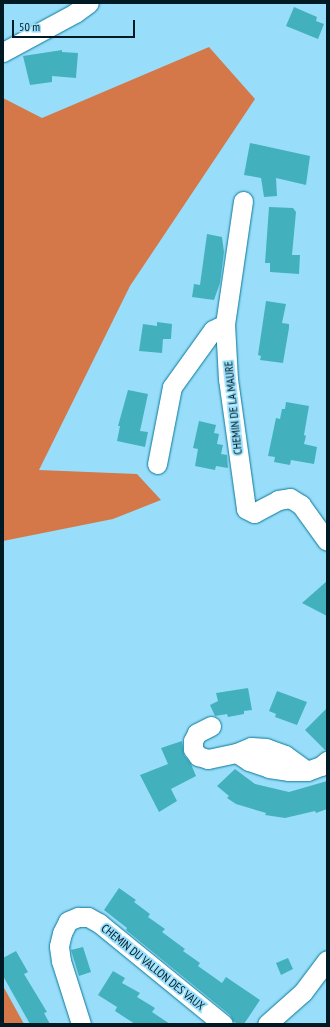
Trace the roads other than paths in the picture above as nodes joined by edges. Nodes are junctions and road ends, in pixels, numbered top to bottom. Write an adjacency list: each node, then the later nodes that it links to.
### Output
1 (89, 3): 2 (street)
2 (3, 52)
3 (243, 201): 4 (street, CHEMIN DE LA MAURE)
4 (225, 324): 5 (street); 6 (street, CHEMIN DE LA MAURE)
5 (157, 464)
6 (327, 541)
7 (211, 726): 8 (street)
8 (327, 761)
9 (327, 960): 12 (street)
10 (81, 1024): 11 (street, CHEMIN DU VALLON DES VAUX)
11 (223, 1024)
12 (267, 1024)

